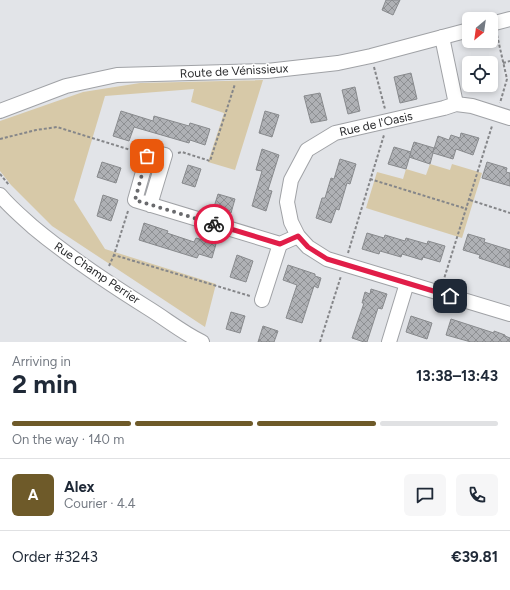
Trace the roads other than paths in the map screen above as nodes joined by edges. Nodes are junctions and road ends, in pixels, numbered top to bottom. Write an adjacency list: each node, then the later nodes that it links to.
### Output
1 (510, 19): 2 (street)
2 (498, 22)
3 (462, 32): 4 (street, Route de Vénissieux)
4 (442, 37): 5 (street); 6 (street, Route de Vénissieux)
5 (456, 104): 7 (street, Rue de l'Oasis); 10 (street, Rue de l'Oasis)
6 (0, 111)
7 (510, 118)
8 (4, 190): 15 (street, Rue Champ Perrier)
9 (150, 205): 9 (street); 11 (street)
10 (298, 236): 11 (street); 12 (street, Rue de l'Oasis)
11 (280, 244): 13 (street)
12 (407, 283): 14 (street, Rue de l'Oasis); 16 (street)
13 (262, 300)
14 (510, 314)
15 (202, 342)
16 (389, 342)

